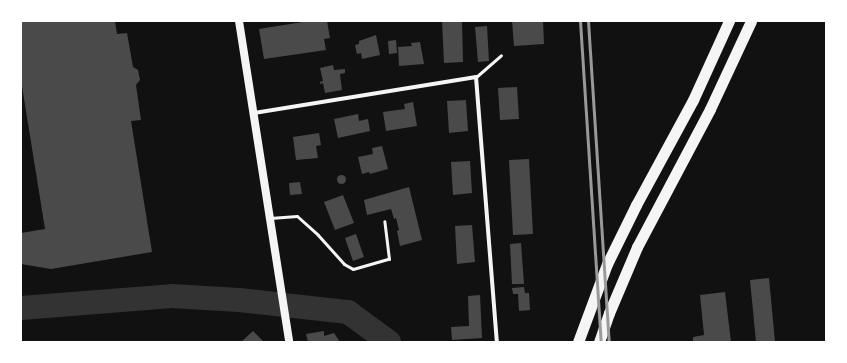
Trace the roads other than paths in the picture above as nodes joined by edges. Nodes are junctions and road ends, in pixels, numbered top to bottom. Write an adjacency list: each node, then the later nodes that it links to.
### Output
1 (239, 21): 6 (main road)
2 (729, 21): 11 (highway)
3 (750, 21): 12 (highway)
4 (501, 55): 5 (lane)
5 (476, 77): 6 (street); 10 (street)
6 (254, 113): 7 (main road)
7 (270, 218): 8 (lane); 9 (main road)
8 (384, 221)
9 (289, 342)
10 (497, 342)
11 (578, 342)
12 (599, 342)

